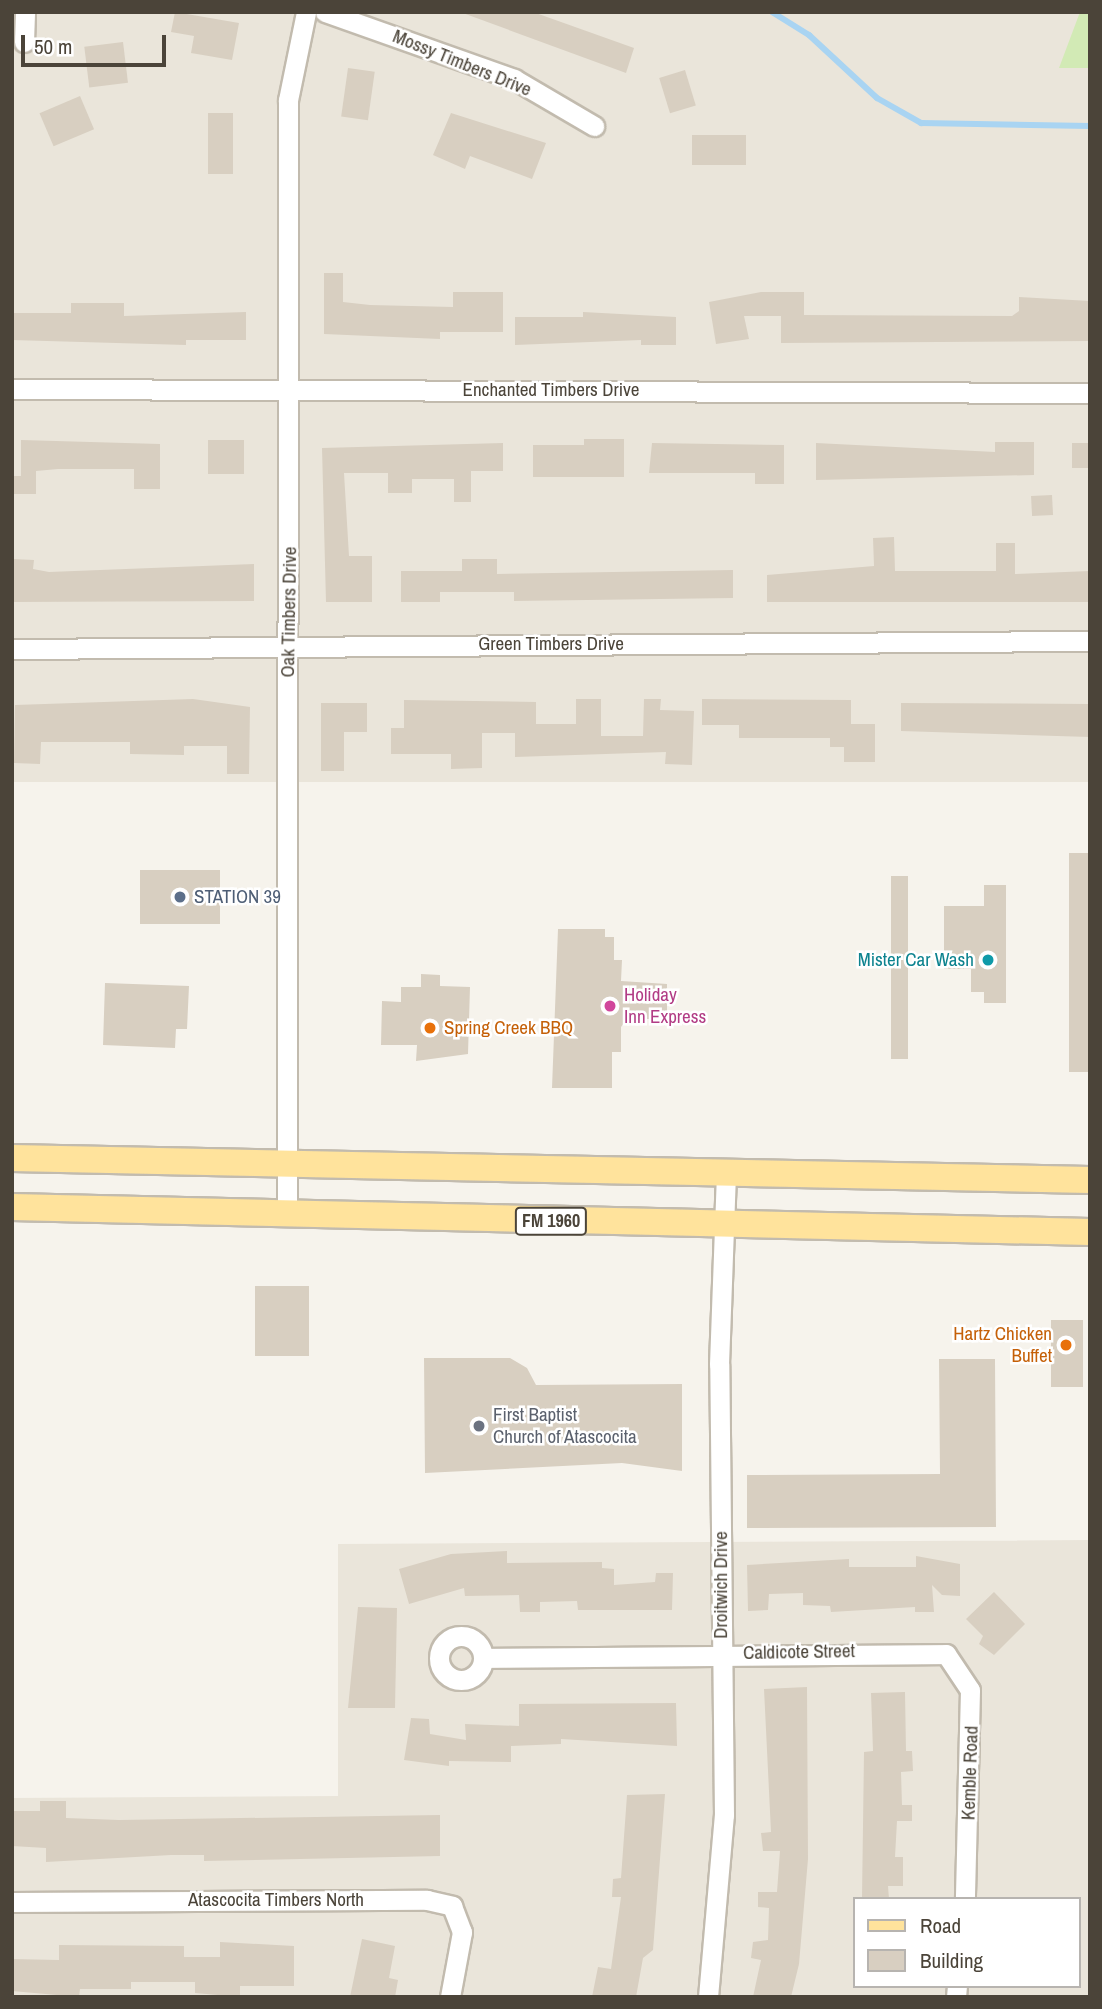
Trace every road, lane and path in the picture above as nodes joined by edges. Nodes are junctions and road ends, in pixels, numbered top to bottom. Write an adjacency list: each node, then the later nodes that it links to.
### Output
1 (25, 12): 4 (street)
2 (306, 12): 6 (street, Oak Timbers Drive)
3 (325, 12): 5 (street, Mossy Timbers Drive)
4 (24, 42)
5 (594, 126)
6 (291, 388): 7 (street, Enchanted Timbers Drive); 8 (street, Enchanted Timbers Drive); 10 (street, Oak Timbers Drive)
7 (12, 389)
8 (1090, 393)
9 (1090, 641): 10 (street, Green Timbers Drive)
10 (288, 646): 11 (street, Green Timbers Drive); 13 (street, Oak Timbers Drive)
11 (12, 649)
12 (12, 1158): 13 (main road)
13 (288, 1164): 14 (main road); 17 (street, Oak Timbers Drive)
14 (726, 1173): 15 (main road); 18 (street, Droitwich Drive)
15 (1090, 1180)
16 (12, 1207): 17 (main road, FM 1960 / FM 1960)
17 (287, 1213): 18 (main road, FM 1960 / FM 1960)
18 (723, 1227): 19 (main road, FM 1960 / FM 1960); 20 (street, Droitwich Drive)
19 (1090, 1231)
20 (721, 1653): 21 (street, Caldicote Street); 22 (street, Caldicote Street); 26 (street, Droitwich Drive)
21 (946, 1654): 23 (street, Kemble Road)
22 (484, 1658)
23 (965, 1897)
24 (12, 1902): 25 (street, Atascocita Timbers North)
25 (451, 1993)
26 (708, 1997)

